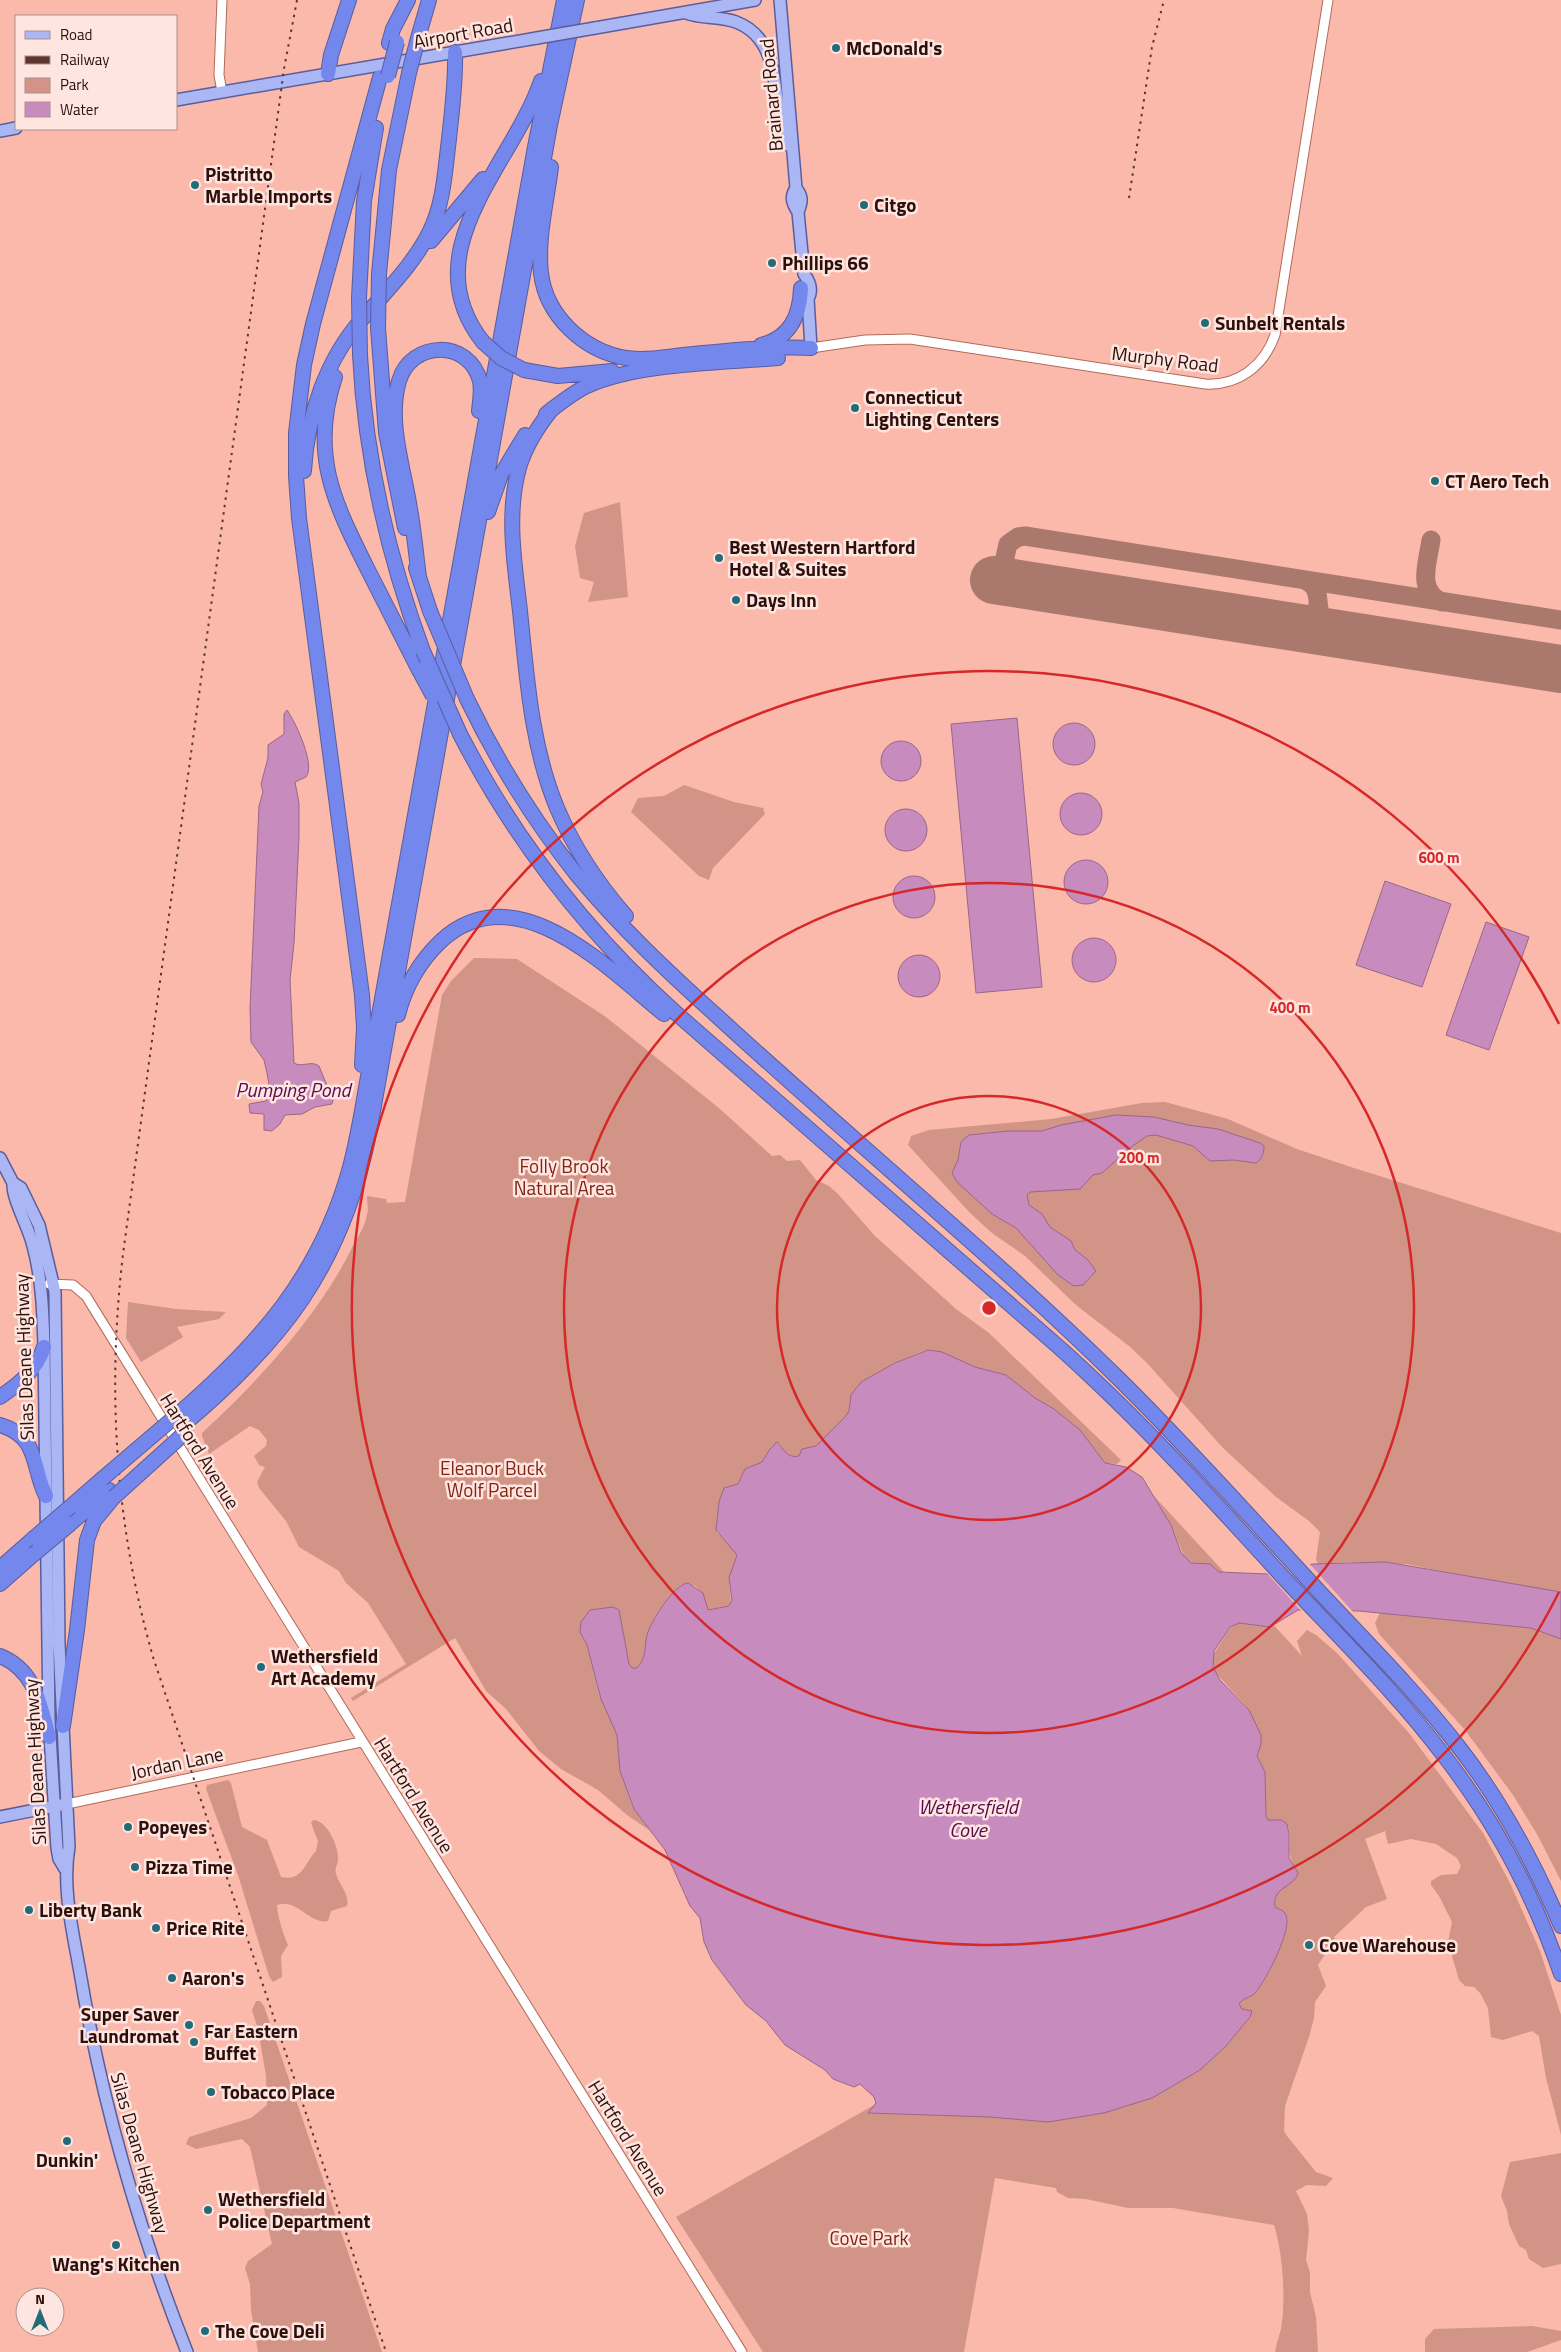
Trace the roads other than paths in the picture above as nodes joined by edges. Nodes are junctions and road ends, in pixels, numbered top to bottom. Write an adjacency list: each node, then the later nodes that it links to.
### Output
1 (222, 0): 16 (street)
2 (349, 0): 14 (highway)
3 (408, 0): 15 (highway, bridge)
4 (429, 0): 29 (highway, bridge)
5 (560, 0): 20 (highway)
6 (564, 0): 30 (highway)
7 (576, 0): 13 (highway)
8 (755, 0): 11 (main road, Airport Road)
9 (780, 0): 21 (main road, Brainard Road)
10 (1328, 0): 25 (street, Murphy Road)
11 (686, 13): 12 (main road, Airport Road, bridge); 21 (main road)
12 (455, 52): 14 (main road, Airport Road); 22 (highway)
13 (564, 55): 26 (highway); 30 (highway)
14 (328, 74): 16 (main road, Airport Road)
15 (384, 77): 31 (highway); 32 (highway, bridge)
16 (222, 92): 17 (main road, Airport Road)
17 (178, 100)
18 (15, 128): 19 (main road)
19 (0, 131)
20 (498, 160): 22 (highway); 27 (highway, bridge)
21 (794, 162): 23 (main road, Brainard Road)
22 (413, 259): 24 (highway)
23 (804, 294): 25 (main road, Brainard Road); 26 (highway)
24 (373, 307): 31 (highway); 32 (highway, bridge)
25 (812, 348): 26 (highway); 27 (highway)
26 (743, 350)
27 (657, 369): 28 (highway)
28 (552, 409): 30 (highway); 33 (highway)
29 (419, 577): 30 (highway); 33 (highway, bridge)
30 (463, 579): 35 (highway); 40 (highway)
31 (310, 598): 40 (highway)
32 (460, 739): 34 (highway)
33 (682, 984): 59 (highway)
34 (722, 1054): 35 (highway); 60 (highway)
35 (376, 1095): 44 (highway)
36 (0, 1158): 37 (main road)
37 (13, 1183): 38 (main road, Silas Deane Highway); 39 (main road, Silas Deane Highway)
38 (54, 1284): 39 (street, Hartford Avenue); 41 (main road, Silas Deane Highway); 54 (street, Hartford Avenue)
39 (41, 1285): 42 (main road, Silas Deane Highway)
40 (294, 1290): 44 (highway)
41 (56, 1335): 42 (main road); 52 (main road, Silas Deane Highway)
42 (44, 1341): 43 (highway); 47 (main road, Silas Deane Highway)
43 (0, 1397)
44 (182, 1424): 46 (highway, bridge); 46 (highway, bridge)
45 (0, 1425): 47 (highway)
46 (108, 1488): 48 (highway, bridge); 50 (highway, bridge); 52 (highway)
47 (46, 1496): 53 (main road, Silas Deane Highway)
48 (6, 1560): 49 (highway)
49 (0, 1568)
50 (0, 1584)
51 (0, 1656): 53 (highway)
52 (63, 1726): 55 (main road, Silas Deane Highway)
53 (49, 1737): 56 (main road, Silas Deane Highway)
54 (361, 1742): 55 (street, Jordan Lane); 62 (street, Hartford Avenue)
55 (67, 1804): 56 (main road, Jordan Lane); 58 (main road, Silas Deane Highway)
56 (53, 1807): 57 (main road, Jordan Lane); 58 (main road, Silas Deane Highway)
57 (0, 1817)
58 (65, 1869): 61 (main road, Silas Deane Highway)
59 (1561, 1926)
60 (1561, 1974)
61 (187, 2352)
62 (742, 2352)

